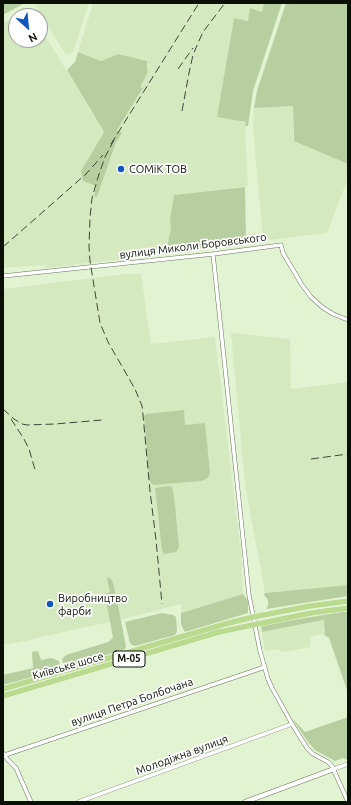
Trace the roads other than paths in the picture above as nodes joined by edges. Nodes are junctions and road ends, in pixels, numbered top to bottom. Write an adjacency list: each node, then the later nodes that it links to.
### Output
1 (213, 254): 2 (street, вулиця Миколи Боровського); 3 (street, вулиця Миколи Боровського); 6 (street)
2 (3, 276)
3 (348, 320)
4 (348, 601): 6 (main road, М-05)
5 (348, 608): 7 (main road, М-05)
6 (253, 617): 7 (street); 9 (main road, М-05)
7 (254, 624): 8 (street); 10 (main road, Київське шосе / М-05)
8 (265, 667): 11 (street); 12 (street, вулиця Петра Болбочана)
9 (3, 689)
10 (3, 696)
11 (292, 724): 16 (street); 18 (street, Молодіжна вулиця)
12 (4, 754): 13 (street)
13 (8, 760): 14 (street); 17 (street)
14 (3, 762)
15 (348, 764): 16 (street)
16 (334, 770): 19 (street); 20 (street)
17 (31, 802)
18 (78, 802)
19 (246, 802)
20 (348, 802)

